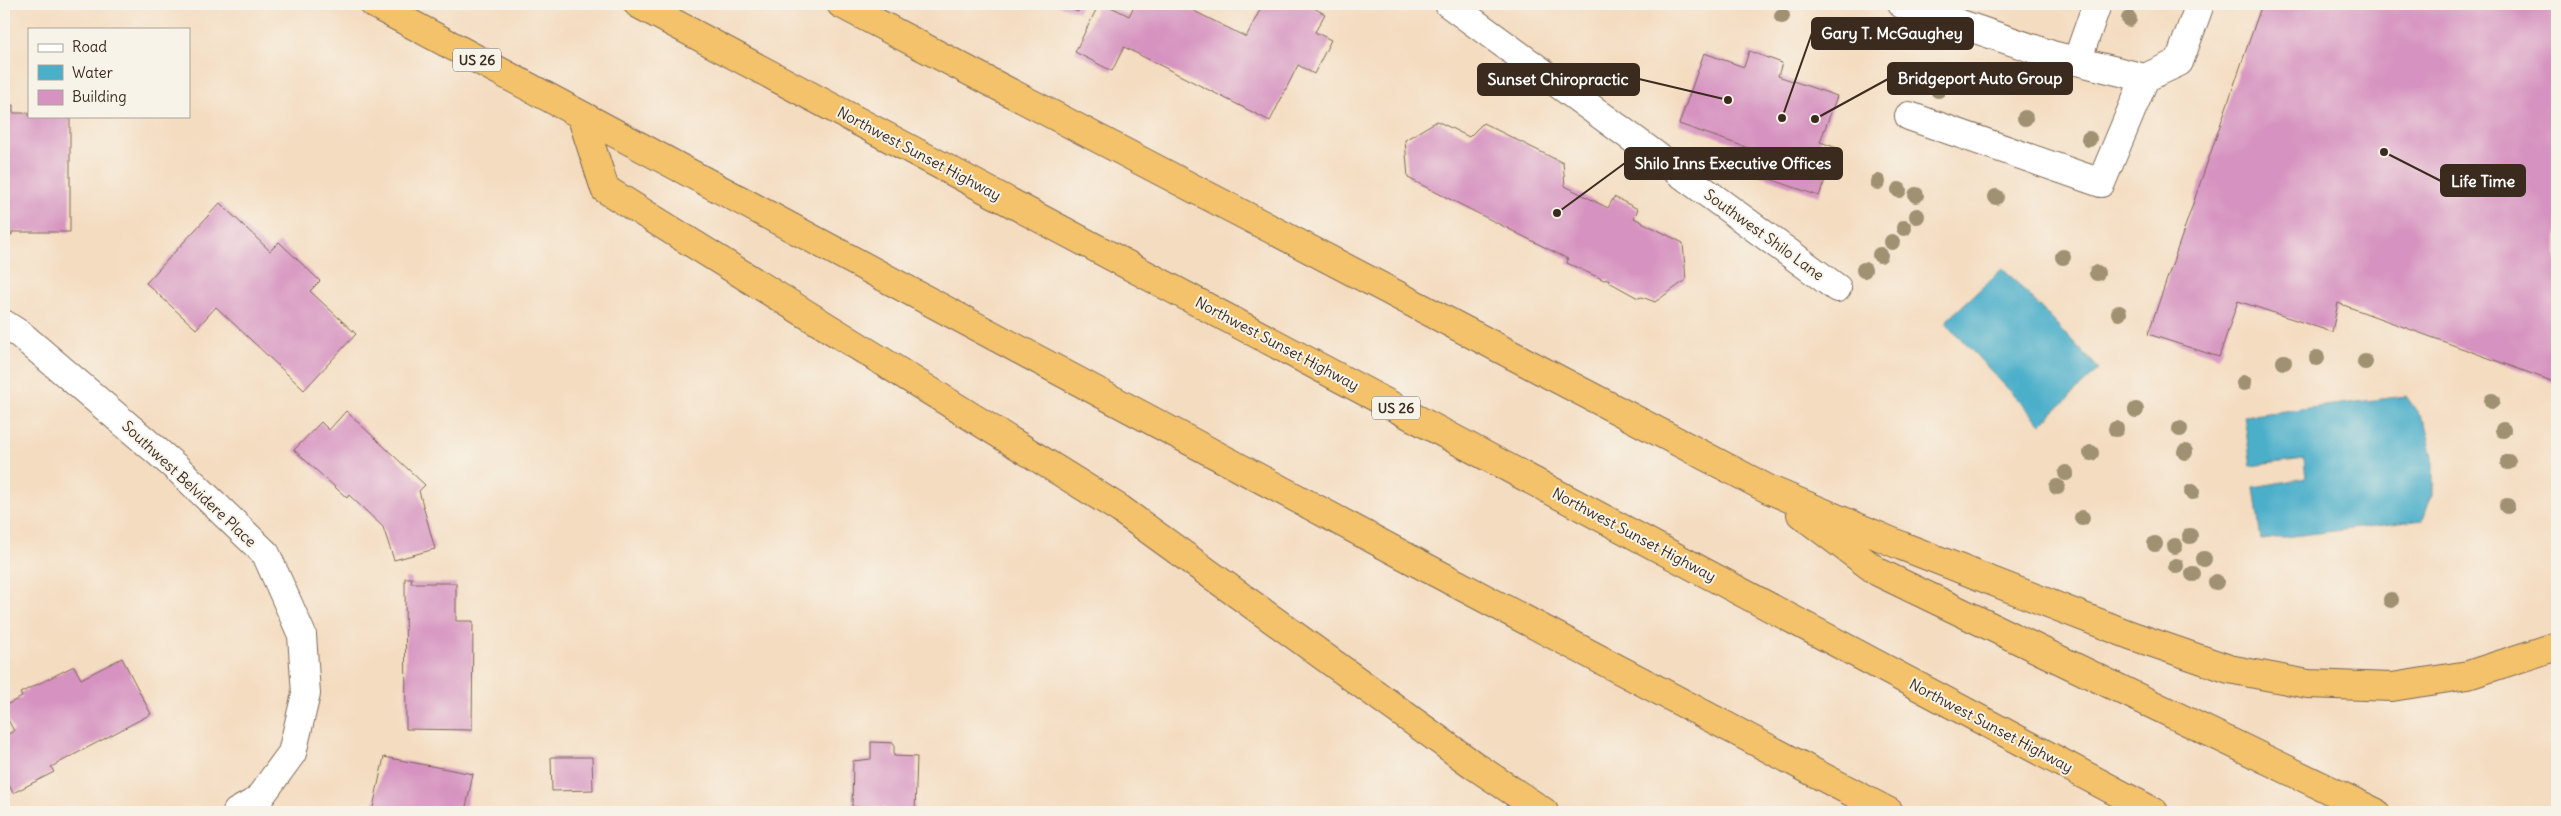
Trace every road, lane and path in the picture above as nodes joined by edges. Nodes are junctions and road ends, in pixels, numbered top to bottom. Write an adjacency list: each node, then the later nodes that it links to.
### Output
1 (374, 4): 10 (highway, US 26)
2 (638, 4): 19 (highway, Northwest Sunset Highway / US 26)
3 (841, 4): 14 (highway)
4 (1449, 4): 12 (street, Southwest Shilo Lane)
5 (1902, 4): 8 (street)
6 (2097, 4): 8 (street)
7 (2200, 4): 9 (street)
8 (2077, 61): 9 (street)
9 (2145, 78): 11 (street)
10 (581, 115): 17 (highway); 18 (highway, US 26)
11 (1908, 116)
12 (1838, 288)
13 (4, 324): 16 (street, Southwest Belvidere Place)
14 (1768, 489): 15 (highway); 20 (highway)
15 (2557, 646)
16 (237, 812)
17 (1544, 812)
18 (1889, 812)
19 (2154, 812)
20 (2375, 812)

